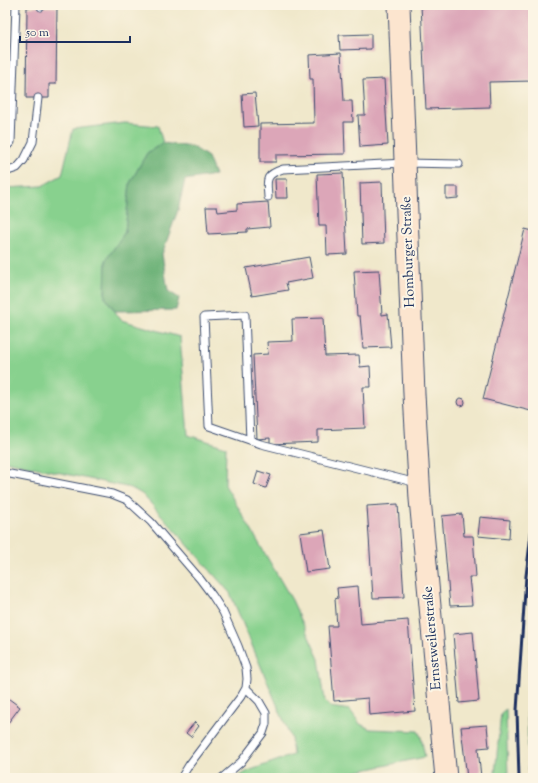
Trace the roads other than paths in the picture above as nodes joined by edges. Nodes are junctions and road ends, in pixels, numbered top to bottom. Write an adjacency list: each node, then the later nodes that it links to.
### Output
1 (16, 5): 4 (lane)
2 (399, 5): 5 (main road, Homburger Straße)
3 (38, 98): 7 (lane)
4 (5, 147)
5 (405, 163): 6 (lane); 8 (lane); 11 (main road, Homburger Straße)
6 (459, 164)
7 (5, 172)
8 (268, 198)
9 (250, 440): 9 (lane); 11 (lane)
10 (5, 473): 12 (lane)
11 (419, 491): 15 (main road, Ernstweilerstraße)
12 (246, 688): 13 (lane); 14 (lane)
13 (181, 778)
14 (222, 778)
15 (446, 778)

